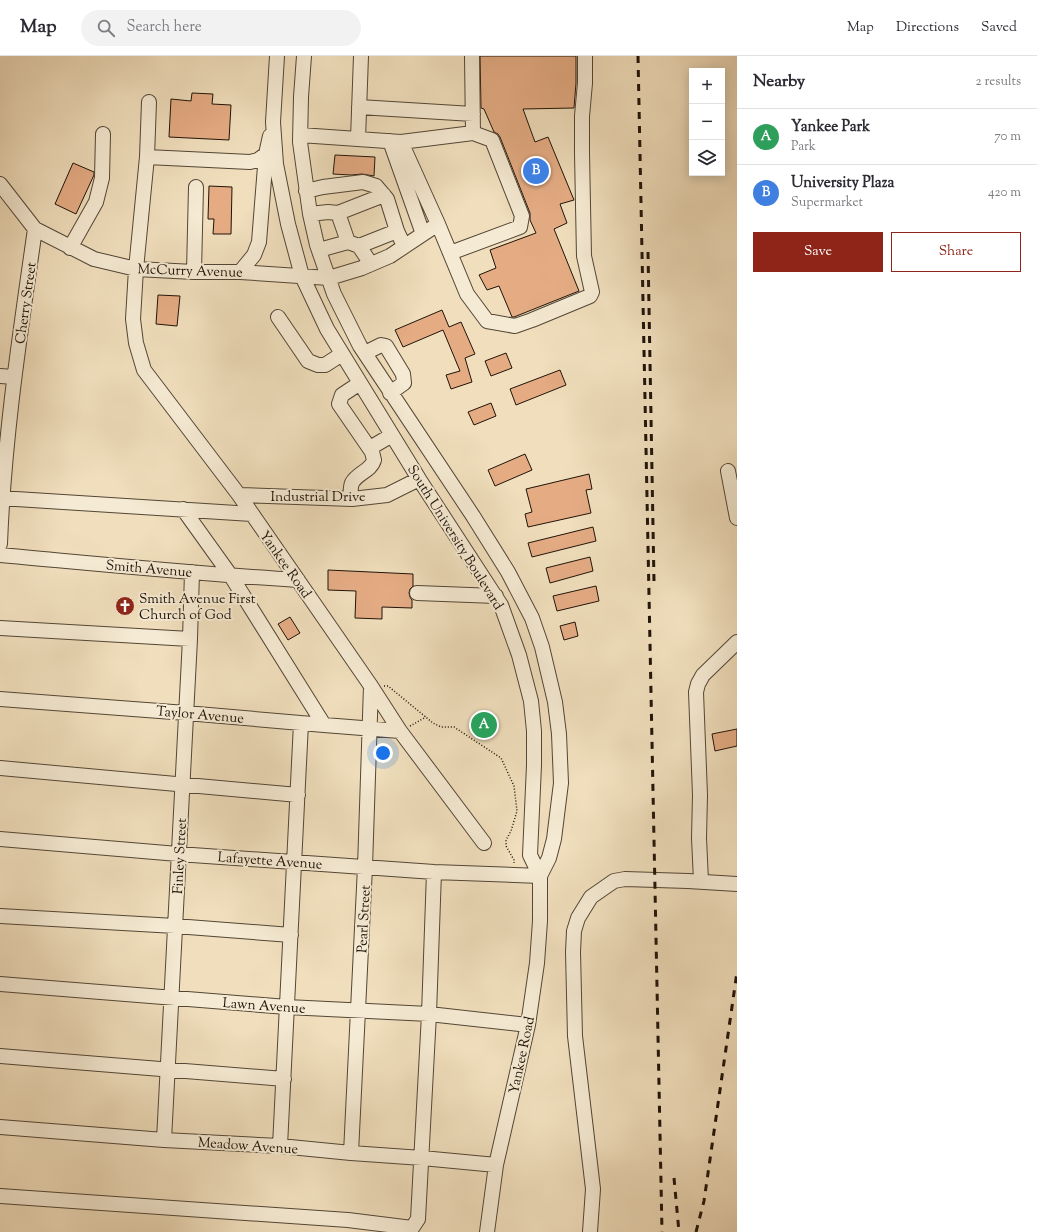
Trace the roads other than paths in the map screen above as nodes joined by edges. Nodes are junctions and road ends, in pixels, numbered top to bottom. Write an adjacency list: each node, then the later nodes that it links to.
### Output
1 (277, 56): 9 (street, South University Boulevard)
2 (304, 56): 12 (street, South University Boulevard)
3 (362, 56): 7 (street)
4 (472, 56): 8 (street)
5 (585, 56): 31 (street)
6 (149, 102): 16 (street, Yankee Road)
7 (359, 107): 8 (street); 13 (street)
8 (473, 114): 10 (street)
9 (273, 122): 15 (street); 36 (street, South University Boulevard)
10 (473, 133): 14 (street); 31 (street)
11 (103, 134): 29 (street)
12 (300, 135): 13 (street); 19 (street, South University Boulevard)
13 (358, 139): 14 (street)
14 (396, 142): 23 (street); 26 (street)
15 (266, 154): 16 (street); 35 (street)
16 (147, 157): 33 (street, Yankee Road)
17 (0, 184): 24 (street)
18 (196, 187): 34 (street)
19 (306, 191): 20 (street); 22 (street, South University Boulevard)
20 (384, 195): 21 (street); 25 (street)
21 (338, 213): 22 (street); 27 (street)
22 (310, 214): 30 (street, South University Boulevard)
23 (438, 224): 26 (street); 31 (street)
24 (35, 229): 29 (street, McCurry Avenue); 41 (street, Cherry Street)
25 (397, 231): 27 (street); 28 (street)
26 (423, 234): 28 (street)
27 (354, 244): 30 (street); 32 (street)
28 (404, 246): 32 (street)
29 (70, 248): 33 (street, McCurry Avenue)
30 (319, 250): 37 (street, South University Boulevard)
31 (450, 253)
32 (371, 264): 37 (street)
33 (136, 269): 34 (street, McCurry Avenue); 49 (street, Yankee Road)
34 (194, 272): 35 (street, McCurry Avenue)
35 (240, 272): 36 (street, McCurry Avenue)
36 (302, 276): 37 (street, McCurry Avenue); 39 (street, South University Boulevard)
37 (329, 278): 40 (street, South University Boulevard)
38 (278, 317): 39 (street)
39 (342, 354): 42 (street, South University Boulevard)
40 (365, 354): 43 (street, South University Boulevard); 43 (street)
41 (7, 376): 44 (street, Cherry Street)
42 (360, 383): 45 (street, South University Boulevard); 46 (street)
43 (390, 393): 81 (street, South University Boulevard)
44 (4, 434): 50 (street, Cherry Street)
45 (392, 435): 46 (street); 48 (street, South University Boulevard)
46 (370, 448): 51 (street)
47 (728, 471): 54 (street)
48 (419, 479): 51 (street, Industrial Drive); 61 (street, South University Boulevard)
49 (239, 495): 51 (street, Industrial Drive); 53 (street, Yankee Road)
50 (1, 498): 52 (street); 55 (street, Cherry Street)
51 (350, 499)
52 (183, 509): 53 (street); 58 (street)
53 (252, 514): 59 (street, Yankee Road)
54 (737, 518)
55 (0, 544)
56 (0, 555): 57 (street, Smith Avenue)
57 (192, 572): 58 (street, Smith Avenue); 63 (street, Finley Street)
58 (231, 576): 59 (street, Smith Avenue); 69 (street)
59 (298, 580): 65 (street, Yankee Road)
60 (417, 593): 61 (street)
61 (496, 596): 81 (street, South University Boulevard)
62 (0, 628): 63 (street)
63 (190, 639): 67 (street, Finley Street)
64 (737, 642): 82 (street)
65 (371, 686): 70 (street, Pearl Street); 71 (street, Yankee Road)
66 (0, 699): 67 (street, Taylor Avenue)
67 (186, 713): 68 (street, Taylor Avenue); 73 (street, Finley Street)
68 (301, 723): 69 (street, Taylor Avenue); 74 (street)
69 (324, 725): 70 (street, Taylor Avenue)
70 (370, 729): 71 (street, Taylor Avenue); 79 (street, Pearl Street)
71 (400, 731): 76 (street, Yankee Road)
72 (0, 768): 73 (street)
73 (182, 784): 74 (street); 77 (street, Finley Street)
74 (298, 795): 78 (street)
75 (0, 839): 77 (street, Lafayette Avenue)
76 (484, 843)
77 (178, 854): 78 (street, Lafayette Avenue); 85 (street, Finley Street)
78 (294, 862): 79 (street, Lafayette Avenue); 86 (street)
79 (365, 867): 80 (street, Lafayette Avenue); 90 (street, Pearl Street)
80 (434, 872): 81 (street, Lafayette Avenue); 91 (street)
81 (540, 876): 92 (street, Yankee Road)
82 (701, 881): 83 (street); 104 (street)
83 (737, 884)
84 (0, 916): 85 (street)
85 (175, 926): 86 (street); 88 (street, Finley Street)
86 (291, 935): 89 (street)
87 (0, 984): 88 (street, Lawn Avenue)
88 (171, 998): 89 (street, Lawn Avenue); 94 (street, Finley Street)
89 (287, 1007): 90 (street, Lawn Avenue); 95 (street)
90 (358, 1010): 91 (street, Lawn Avenue); 99 (street, Pearl Street)
91 (429, 1014): 92 (street, Lawn Avenue); 100 (street)
92 (528, 1025): 101 (street, Yankee Road)
93 (0, 1056): 94 (street)
94 (167, 1069): 95 (street); 97 (street, Finley Street)
95 (284, 1079): 98 (street)
96 (0, 1127): 97 (street, Meadow Avenue)
97 (164, 1140): 98 (street, Meadow Avenue)
98 (280, 1146): 99 (street, Meadow Avenue)
99 (351, 1153): 100 (street, Meadow Avenue)
100 (422, 1158): 101 (street, Meadow Avenue); 102 (street)
101 (496, 1165): 103 (street, Yankee Road)
102 (0, 1196)
103 (487, 1232)
104 (590, 1232)

